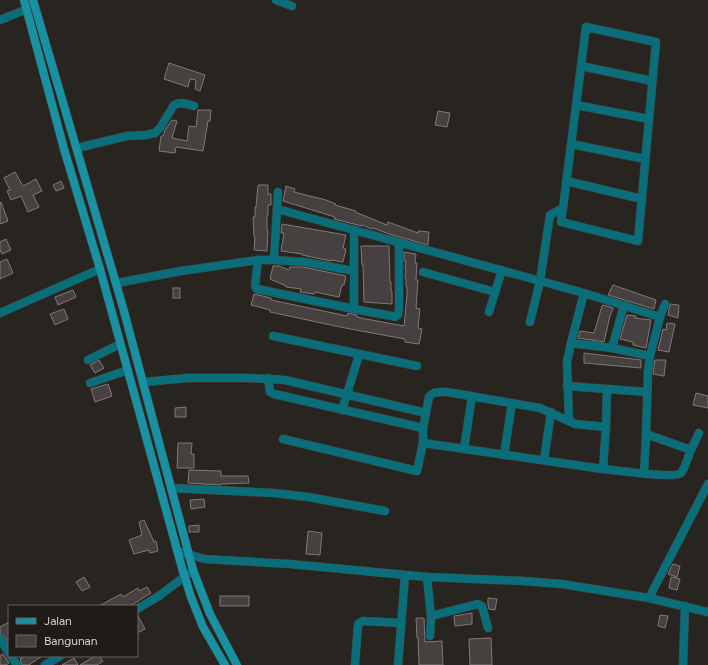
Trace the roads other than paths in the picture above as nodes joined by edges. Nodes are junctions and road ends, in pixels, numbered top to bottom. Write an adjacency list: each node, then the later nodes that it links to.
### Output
1 (24, 0): 5 (street)
2 (33, 0): 13 (street)
3 (276, 0): 4 (street)
4 (292, 6)
5 (27, 9): 6 (street); 24 (street)
6 (0, 20)
7 (581, 66): 8 (street); 8 (street); 9 (street)
8 (652, 80): 11 (street)
9 (576, 105): 11 (street); 12 (street)
10 (194, 106): 13 (street)
11 (649, 119): 14 (street)
12 (571, 144): 14 (street); 15 (street)
13 (77, 148): 29 (street)
14 (645, 159): 17 (street)
15 (566, 181): 17 (street); 18 (street)
16 (278, 192): 19 (street)
17 (642, 199): 18 (street)
18 (563, 208): 28 (street)
19 (276, 209): 20 (street); 23 (street)
20 (354, 230): 21 (street); 26 (street)
21 (399, 242): 25 (street); 34 (street)
22 (258, 260): 23 (street); 29 (street); 34 (street)
23 (274, 260): 26 (street)
24 (100, 269): 36 (street); 41 (street)
25 (502, 270): 28 (street); 30 (street)
26 (354, 271): 34 (street)
27 (423, 272): 30 (street)
28 (540, 281): 31 (street); 38 (street)
29 (116, 284): 49 (street)
30 (495, 292): 35 (street)
31 (584, 293): 33 (street); 40 (street)
32 (665, 304): 37 (street)
33 (624, 305): 37 (street); 42 (street)
34 (354, 309)
35 (489, 312)
36 (0, 313)
37 (660, 316): 44 (street)
38 (530, 322)
39 (273, 336): 43 (street)
40 (571, 343): 42 (street); 51 (street)
41 (120, 344): 45 (street); 47 (street)
42 (612, 348): 44 (street)
43 (359, 355): 46 (street); 54 (street)
44 (650, 356): 53 (street)
45 (88, 360)
46 (416, 366)
47 (128, 370): 50 (street); 76 (street)
48 (268, 378): 49 (street); 54 (street); 57 (street)
49 (144, 382): 74 (street)
50 (90, 383)
51 (567, 386): 52 (street); 60 (street)
52 (607, 389): 53 (street); 61 (street)
53 (647, 392): 64 (street)
54 (347, 394): 57 (street); 59 (street)
55 (472, 396): 56 (street); 59 (street); 67 (street)
56 (512, 403): 58 (street); 69 (street)
57 (342, 410): 62 (street)
58 (551, 412): 60 (street); 70 (street)
59 (426, 413): 62 (street)
60 (568, 421): 61 (street)
61 (606, 426): 71 (street)
62 (423, 428): 66 (street)
63 (699, 433): 68 (street)
64 (646, 434): 68 (street); 72 (street)
65 (283, 439): 66 (street)
66 (423, 443): 67 (street)
67 (464, 449): 69 (street)
68 (691, 450): 72 (street)
69 (504, 455): 70 (street)
70 (544, 460): 71 (street)
71 (604, 469): 72 (street)
72 (644, 474)
73 (708, 484): 82 (street)
74 (171, 488): 75 (street); 77 (street)
75 (385, 511)
76 (178, 551): 77 (street); 80 (street)
77 (190, 556): 78 (street); 79 (street)
78 (193, 570): 80 (street); 95 (street)
79 (405, 575): 81 (street); 87 (street)
80 (184, 577): 84 (street); 94 (street)
81 (427, 577): 82 (street); 86 (street)
82 (649, 598): 83 (street)
83 (685, 606): 85 (street); 98 (street)
84 (138, 608)
85 (708, 612)
86 (431, 616): 88 (street); 89 (street)
87 (400, 623): 96 (street); 97 (street)
88 (488, 628)
89 (430, 636)
90 (0, 639): 91 (street)
91 (8, 651)
92 (56, 659): 93 (street)
93 (45, 665)
94 (225, 665)
95 (237, 665)
96 (355, 665)
97 (398, 665)
98 (683, 665)

